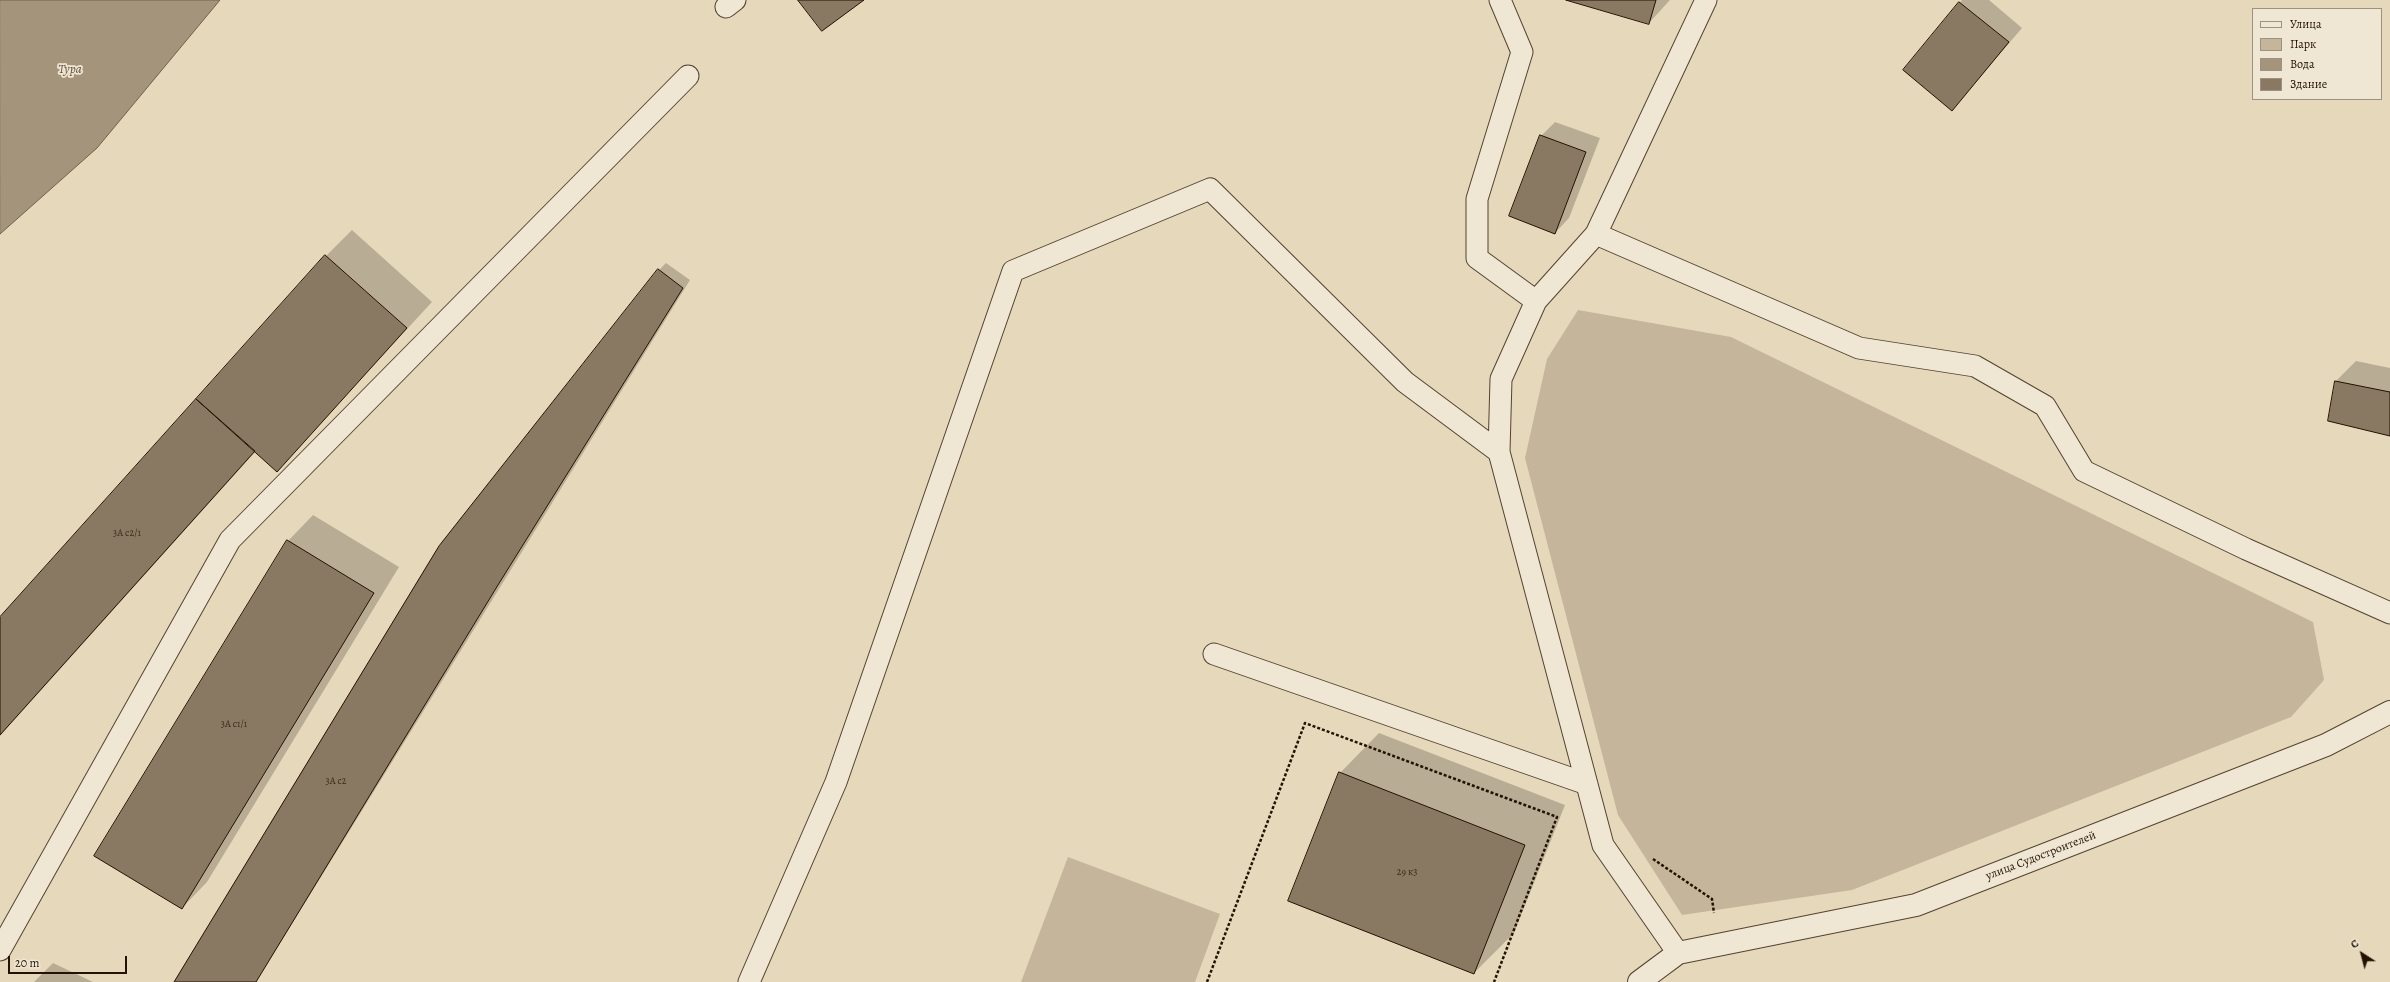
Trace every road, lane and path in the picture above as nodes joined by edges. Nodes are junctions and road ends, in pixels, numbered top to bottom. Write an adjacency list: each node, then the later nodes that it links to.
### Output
1 (1500, 0): 5 (lane)
2 (1706, 0): 4 (lane)
3 (688, 76): 11 (lane)
4 (1596, 234): 5 (lane); 7 (lane)
5 (1536, 301): 6 (lane)
6 (1499, 452): 10 (lane); 14 (lane)
7 (2390, 613)
8 (1214, 654): 10 (lane)
9 (2390, 712): 13 (street, улица Судостроителей)
10 (1587, 784): 13 (lane)
11 (9, 919): 12 (lane)
12 (0, 950)
13 (1678, 953): 17 (street)
14 (749, 982)
15 (1207, 982): 16 (path)
16 (1494, 982)
17 (1639, 982)

